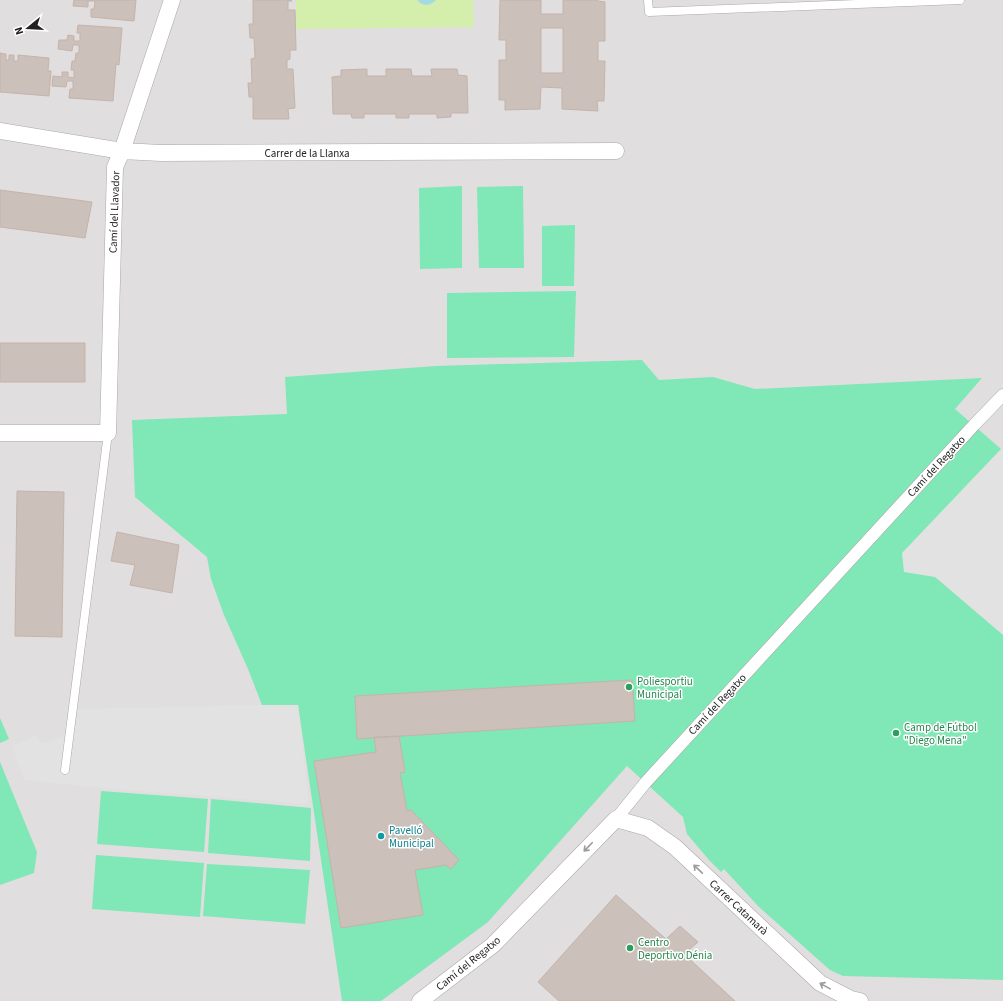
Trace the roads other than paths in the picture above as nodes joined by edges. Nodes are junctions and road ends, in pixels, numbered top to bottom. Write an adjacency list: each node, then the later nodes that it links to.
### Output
1 (172, 0): 5 (street, Camí del Llavador)
2 (648, 0): 3 (lane)
3 (960, 0)
4 (0, 131): 5 (street, Carrer de la Llanxa)
5 (122, 151): 6 (street, Carrer de la Llanxa); 9 (street, Camí del Llavador)
6 (616, 151)
7 (1003, 395): 11 (street, Camí del Regatxo)
8 (0, 433): 9 (street)
9 (108, 433): 10 (lane)
10 (66, 770)
11 (616, 819): 12 (street, Camí del Regatxo, one-way to 12); 13 (street, Carrer Catamarà, one-way to 11)
12 (420, 1001)
13 (860, 1001)

